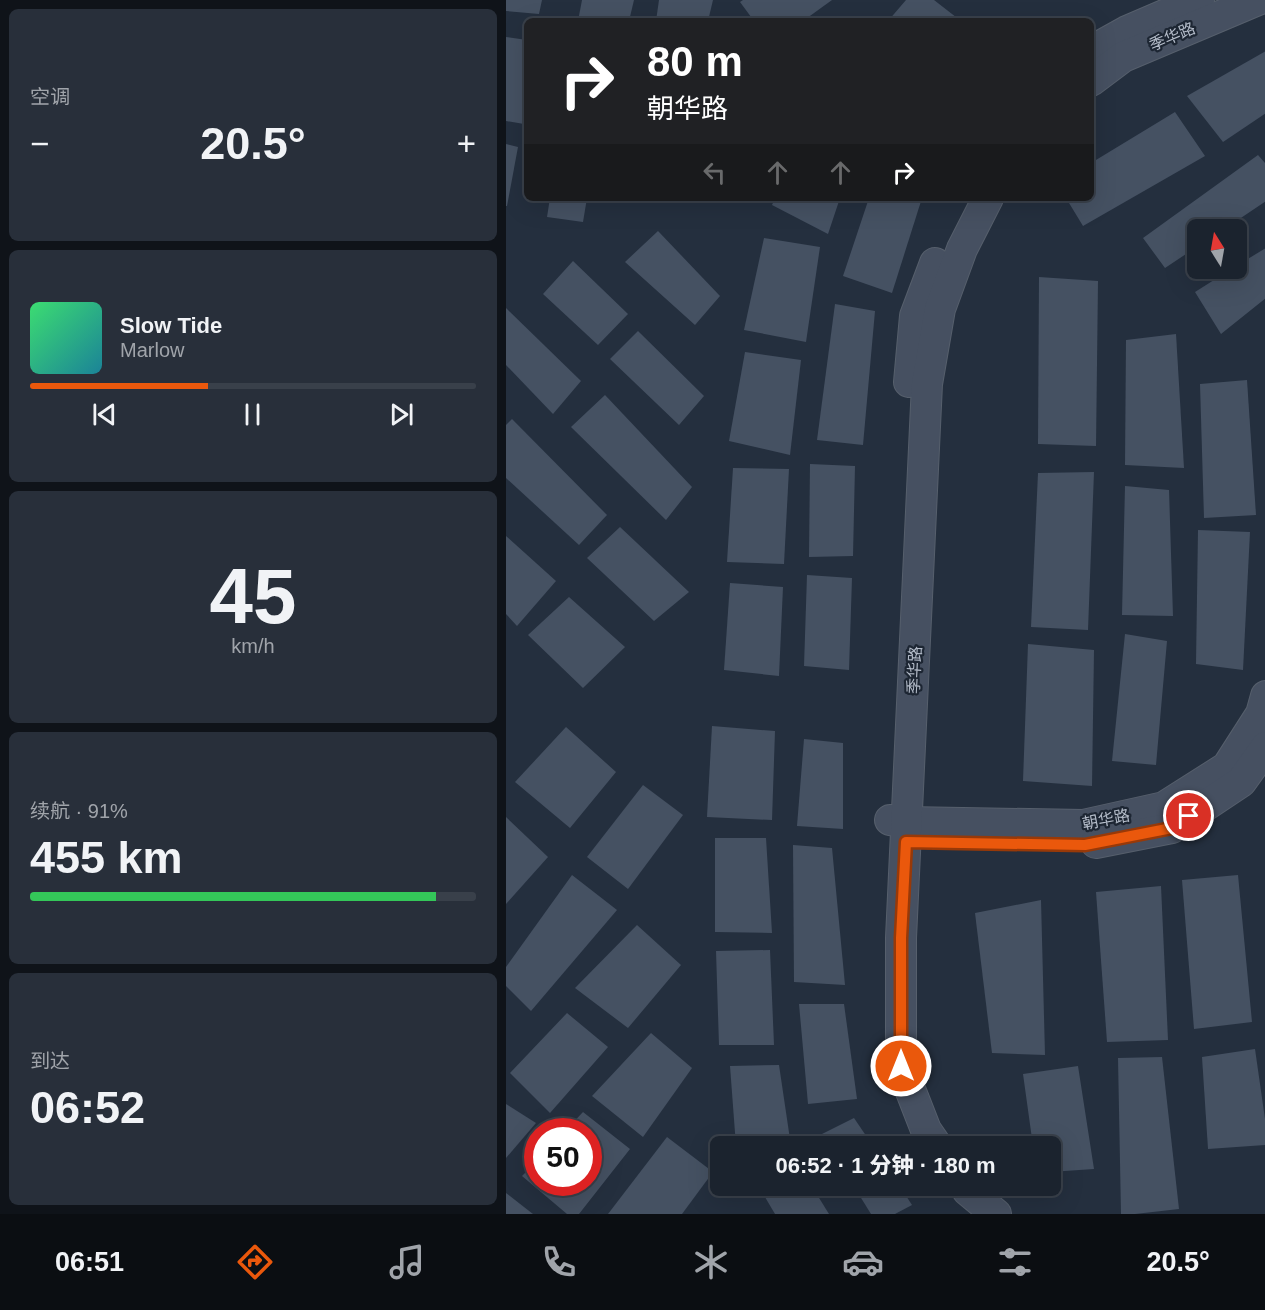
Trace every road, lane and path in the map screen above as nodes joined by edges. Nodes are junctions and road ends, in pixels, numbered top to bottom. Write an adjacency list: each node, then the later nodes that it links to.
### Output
1 (1199, 0): 3 (main road, 季华路)
2 (1258, 0): 4 (main road, 季华路)
3 (1094, 49)
4 (1094, 79)
5 (964, 201): 9 (main road, 季华路)
6 (986, 201): 9 (main road, 季华路)
7 (1265, 696): 9 (main road, 朝华路)
8 (1265, 747): 9 (main road, 朝华路)
9 (898, 832): 10 (main road, 季华路); 11 (main road, 季华路)
10 (914, 1136)
11 (930, 1136)
12 (949, 1196): 14 (main road)
13 (974, 1196): 15 (main road)
14 (964, 1214)
15 (996, 1214)

